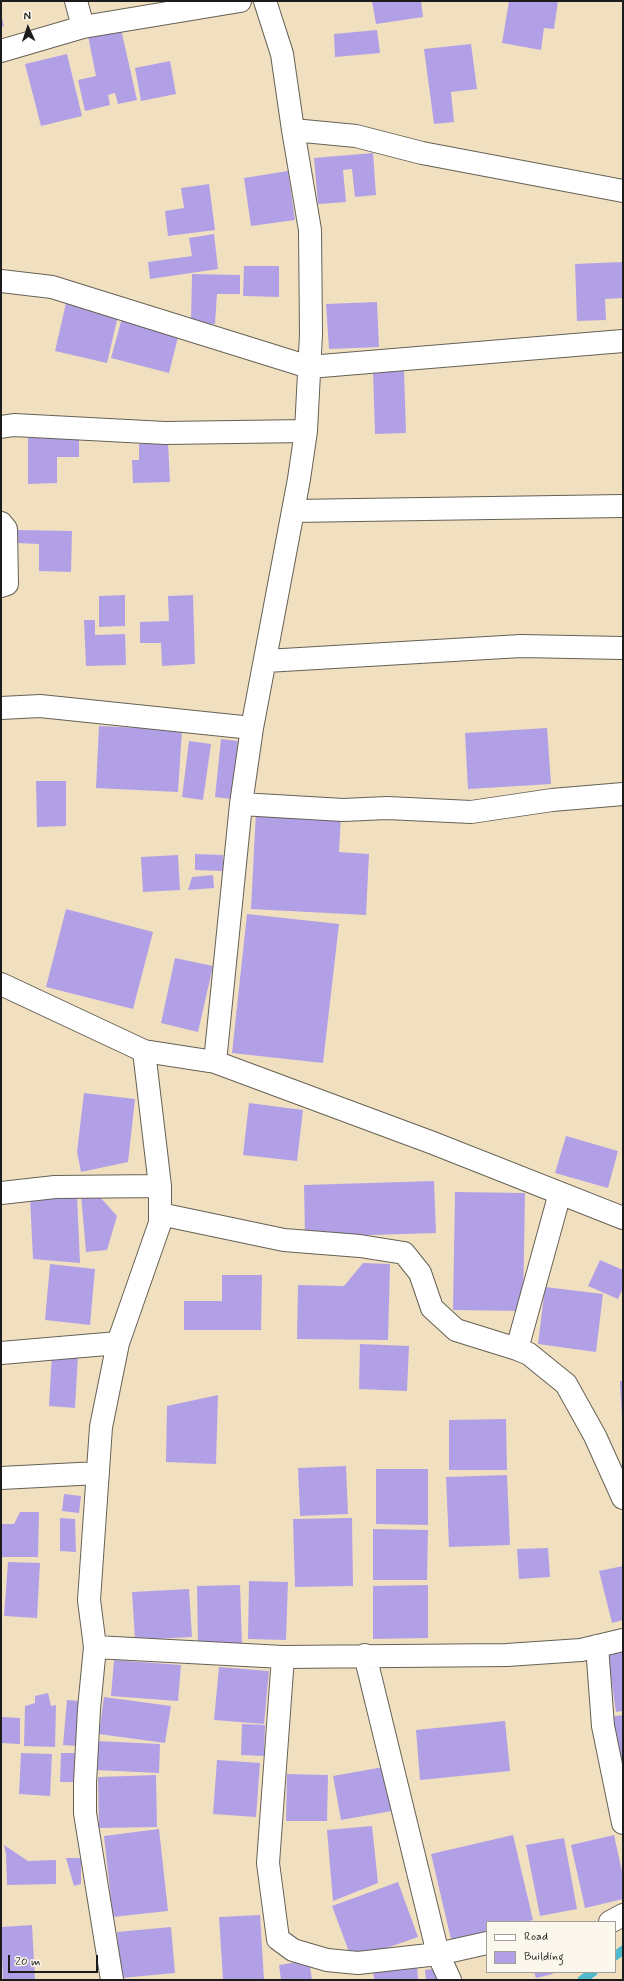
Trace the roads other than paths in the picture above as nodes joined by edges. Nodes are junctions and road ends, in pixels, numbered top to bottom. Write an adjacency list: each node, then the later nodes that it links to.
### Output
1 (76, 1): 4 (street)
2 (240, 1): 4 (street)
3 (265, 1): 6 (street)
4 (83, 26): 5 (street)
5 (1, 51)
6 (293, 130): 7 (street); 10 (street)
7 (623, 190)
8 (1, 281): 10 (street)
9 (623, 341): 10 (street)
10 (309, 367): 12 (street)
11 (1, 427): 12 (street)
12 (306, 431): 14 (street)
13 (623, 506): 14 (street)
14 (293, 511): 18 (street)
15 (1, 523): 16 (street)
16 (1, 586)
17 (623, 648): 18 (street)
18 (266, 661): 20 (street)
19 (1, 708): 20 (street)
20 (252, 728): 22 (street)
21 (623, 794): 22 (street)
22 (241, 804): 25 (street)
23 (1, 984): 24 (street)
24 (144, 1051): 25 (street); 26 (street)
25 (215, 1062): 28 (street)
26 (160, 1186): 27 (street); 29 (street)
27 (1, 1193)
28 (560, 1193): 30 (street); 32 (street)
29 (160, 1214): 31 (street); 32 (street)
30 (623, 1218)
31 (118, 1343): 33 (street); 34 (street)
32 (517, 1348): 36 (street)
33 (1, 1353)
34 (98, 1473): 35 (street); 39 (street)
35 (1, 1478)
36 (623, 1498)
37 (623, 1640): 38 (street)
38 (597, 1646): 40 (street); 42 (street)
39 (95, 1647): 41 (street); 47 (street)
40 (365, 1656): 41 (street); 46 (street)
41 (283, 1657): 46 (street)
42 (623, 1823)
43 (623, 1915): 44 (street)
44 (612, 1921)
45 (486, 1943): 46 (street)
46 (438, 1954): 48 (street)
47 (112, 1980)
48 (450, 1980)

